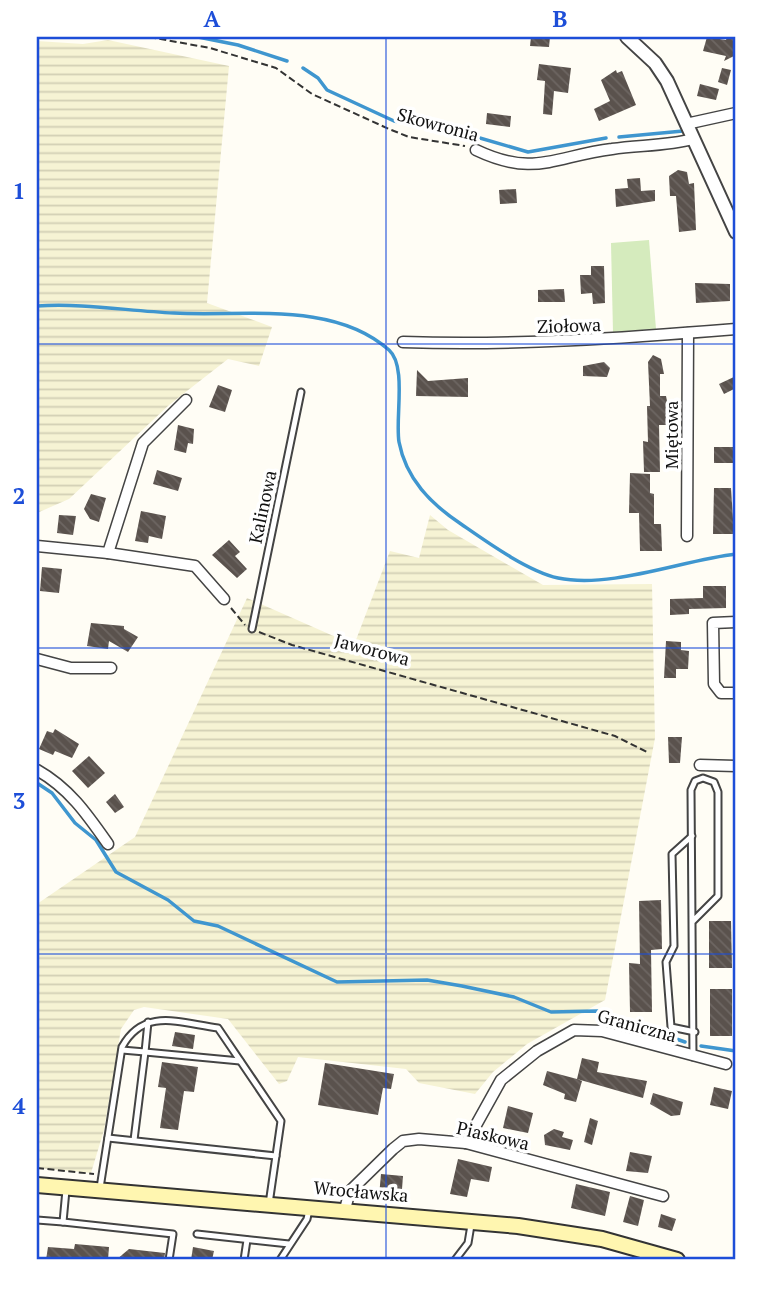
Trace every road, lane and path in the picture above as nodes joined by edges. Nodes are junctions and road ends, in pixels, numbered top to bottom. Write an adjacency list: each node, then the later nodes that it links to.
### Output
1 (149, 37): 6 (path, Skowronia)
2 (627, 37): 4 (street)
3 (736, 113): 4 (street)
4 (686, 124): 5 (street)
5 (693, 139): 6 (street, Skowronia); 7 (street)
6 (476, 150)
7 (736, 232)
8 (736, 329): 9 (street, Ziołowa)
9 (688, 333): 10 (street, Ziołowa); 13 (street, Miętowa)
10 (403, 342)
11 (301, 392): 18 (lane, Kalinowa)
12 (186, 400): 15 (street)
13 (687, 536)
14 (37, 546): 15 (street)
15 (108, 553): 16 (street)
16 (224, 599): 18 (path, Jaworowa)
17 (736, 622): 21 (street)
18 (252, 629): 22 (path, Jaworowa)
19 (37, 659): 20 (street)
20 (111, 667)
21 (736, 693)
22 (649, 753)
23 (700, 765): 24 (street)
24 (736, 766)
25 (37, 770): 27 (street)
26 (692, 836): 28 (lane); 28 (lane); 30 (lane)
27 (108, 844)
28 (693, 921): 30 (lane)
29 (149, 1022): 31 (lane); 32 (lane); 34 (lane)
30 (695, 1032): 33 (lane)
31 (122, 1050): 32 (lane); 36 (lane)
32 (145, 1052): 34 (lane); 37 (lane)
33 (693, 1056): 35 (street, Graniczna); 38 (street, Graniczna)
34 (240, 1061): 39 (lane)
35 (726, 1064)
36 (108, 1138): 37 (lane); 41 (lane)
37 (134, 1140): 39 (lane)
38 (466, 1143): 44 (street, Piaskowa); 47 (street, Piaskowa)
39 (276, 1156): 45 (lane)
40 (37, 1168): 41 (path)
41 (101, 1183): 43 (main road, Wrocławska); 45 (main road, Wrocławska)
42 (37, 1185): 43 (main road, Wrocławska)
43 (66, 1187): 49 (lane)
44 (663, 1196)
45 (269, 1204): 46 (main road, Wrocławska)
46 (310, 1207): 47 (main road, Wrocławska); 53 (lane)
47 (345, 1209): 50 (main road, Wrocławska)
48 (37, 1220): 49 (lane)
49 (63, 1222): 54 (lane)
50 (472, 1222): 57 (lane); 58 (main road, Wrocławska)
51 (197, 1234): 52 (lane)
52 (247, 1240): 53 (lane); 55 (lane)
53 (289, 1244): 56 (lane)
54 (169, 1260)
55 (244, 1260)
56 (280, 1260)
57 (455, 1260)
58 (677, 1260)

